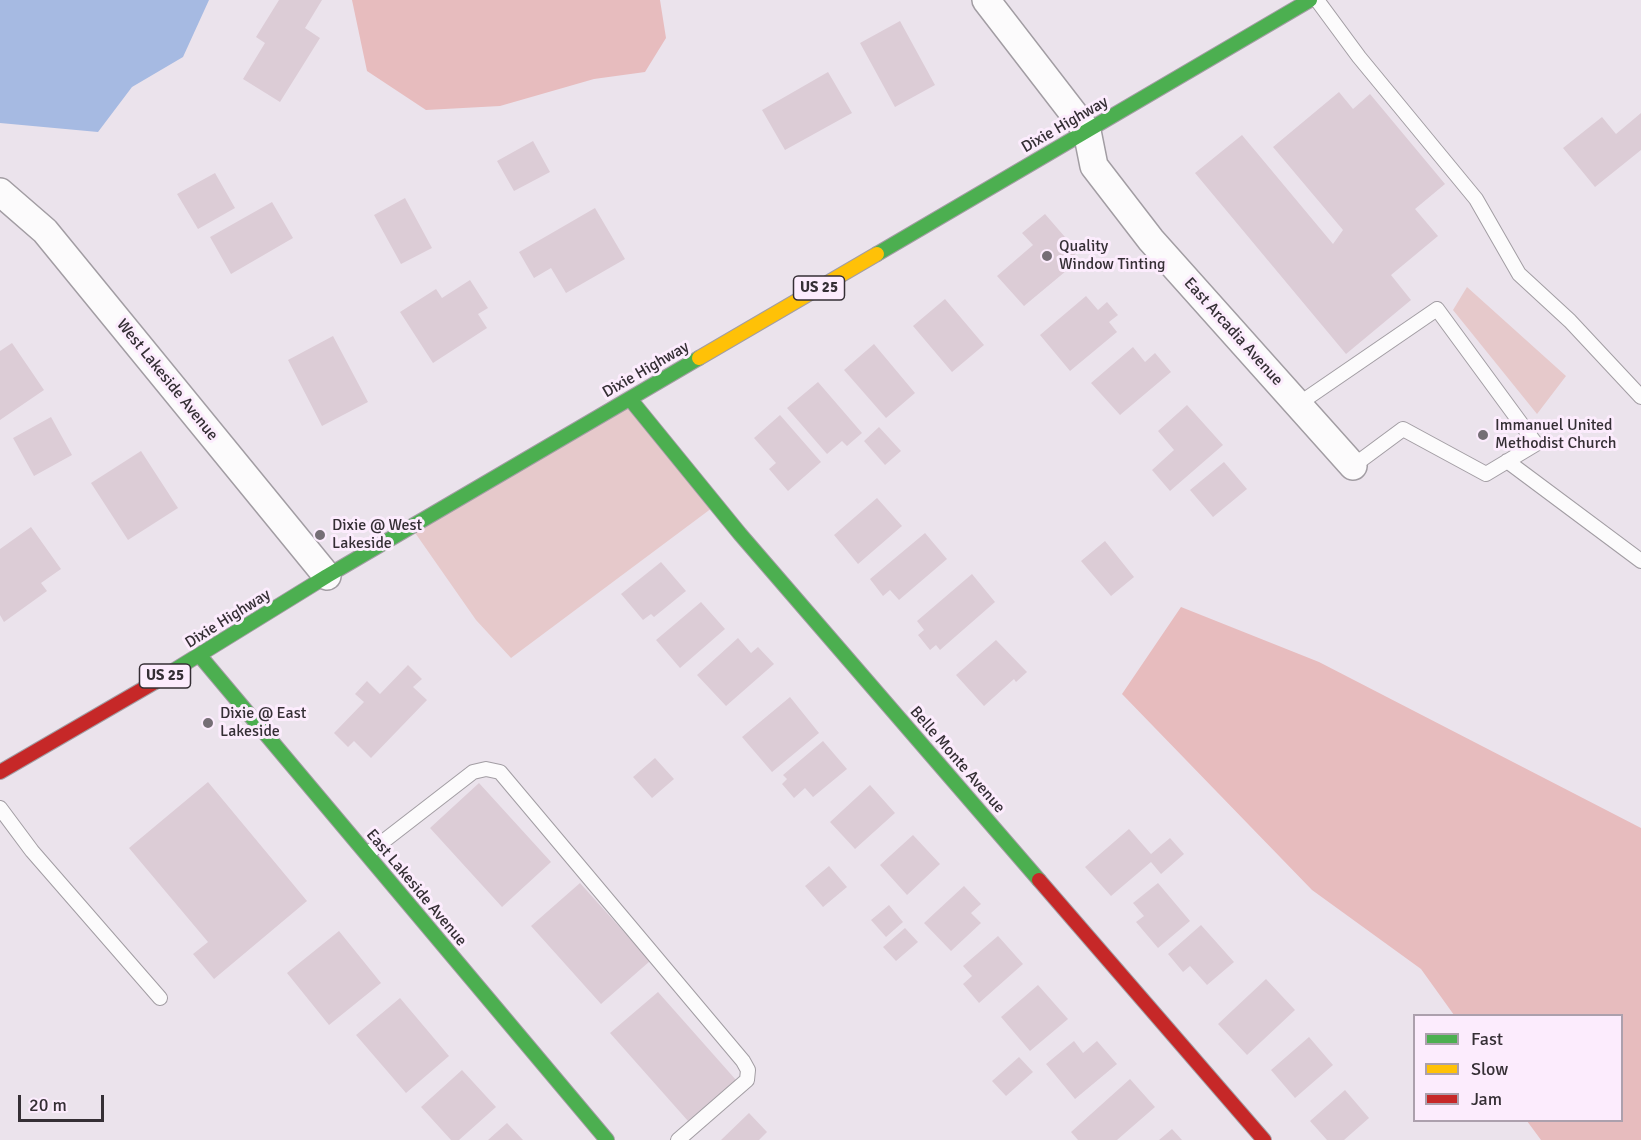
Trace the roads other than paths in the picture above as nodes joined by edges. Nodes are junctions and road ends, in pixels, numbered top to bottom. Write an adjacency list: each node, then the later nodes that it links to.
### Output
1 (986, 0): 4 (street)
2 (1310, 0): 4 (street, Dixie Highway / US 25)
3 (1317, 0): 6 (lane)
4 (1087, 131): 7 (street, Dixie Highway / US 25); 8 (street, East Arcadia Avenue)
5 (0, 192): 12 (street, West Lakeside Avenue)
6 (1641, 397)
7 (630, 399): 12 (street, Dixie Highway / US 25); 20 (street, Belle Monte Avenue)
8 (1297, 405): 9 (lane); 10 (street, East Arcadia Avenue)
9 (1507, 461): 10 (lane); 11 (lane)
10 (1353, 466)
11 (1641, 561)
12 (327, 576): 13 (street, Dixie Highway / US 25)
13 (200, 656): 14 (street, Dixie Highway / US 25); 16 (street, East Lakeside Avenue)
14 (0, 772)
15 (0, 808): 17 (lane)
16 (367, 854): 18 (street, East Lakeside Avenue); 19 (lane)
17 (160, 998)
18 (607, 1140)
19 (678, 1140)
20 (1264, 1140)

